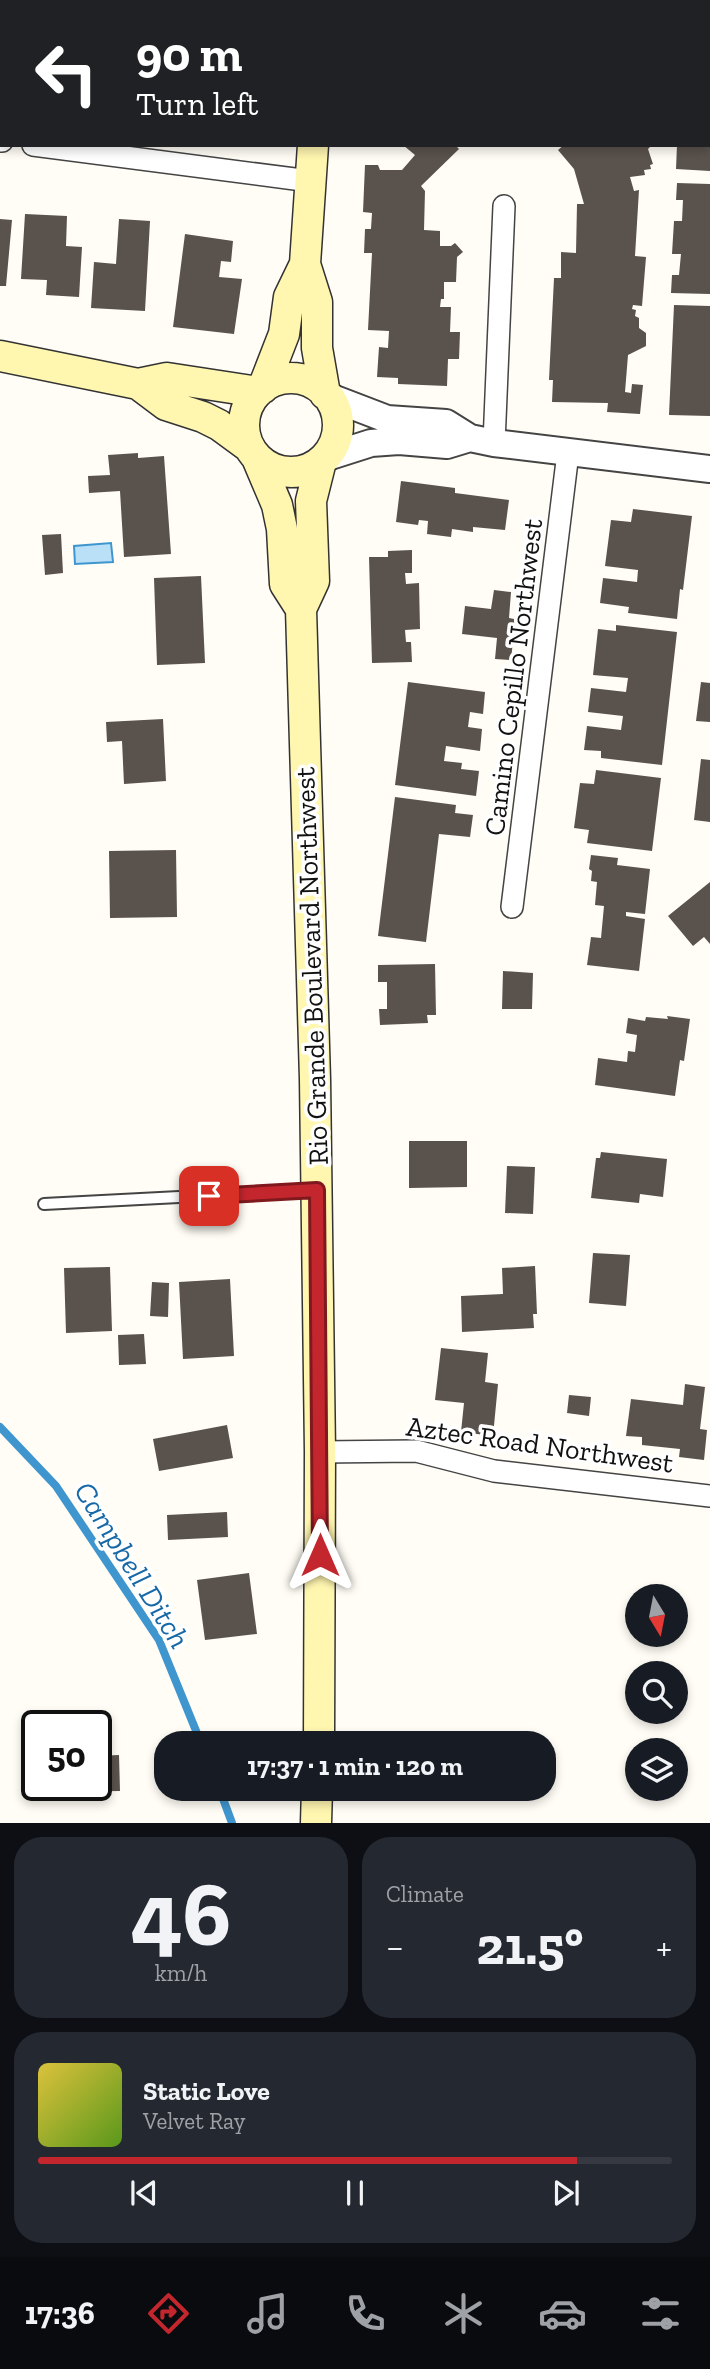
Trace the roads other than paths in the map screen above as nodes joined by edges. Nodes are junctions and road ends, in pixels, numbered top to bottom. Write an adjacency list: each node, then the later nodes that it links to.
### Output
1 (48, 147): 3 (street)
2 (313, 147): 3 (main road)
3 (310, 181): 5 (main road)
4 (504, 206): 10 (street)
5 (305, 264): 8 (main road); 9 (main road)
6 (0, 356): 7 (main road)
7 (138, 384): 8 (main road); 11 (main road)
8 (261, 390): 9 (main road); 11 (main road)
9 (326, 395): 10 (street); 13 (main road)
10 (482, 441): 12 (street); 13 (street)
11 (253, 453): 13 (main road); 15 (main road)
12 (568, 453): 14 (street); 16 (street, Camino Cepillo Northwest)
13 (323, 460): 15 (main road)
14 (710, 469)
15 (300, 609): 17 (main road, Rio Grande Boulevard Northwest)
16 (512, 907)
17 (317, 1190): 18 (lane); 19 (main road, Rio Grande Boulevard Northwest)
18 (44, 1204)
19 (320, 1452): 20 (street, Aztec Road Northwest); 21 (main road, Rio Grande Boulevard Northwest)
20 (710, 1496)
21 (318, 1731)
22 (317, 1801): 23 (main road)
23 (316, 1823)

